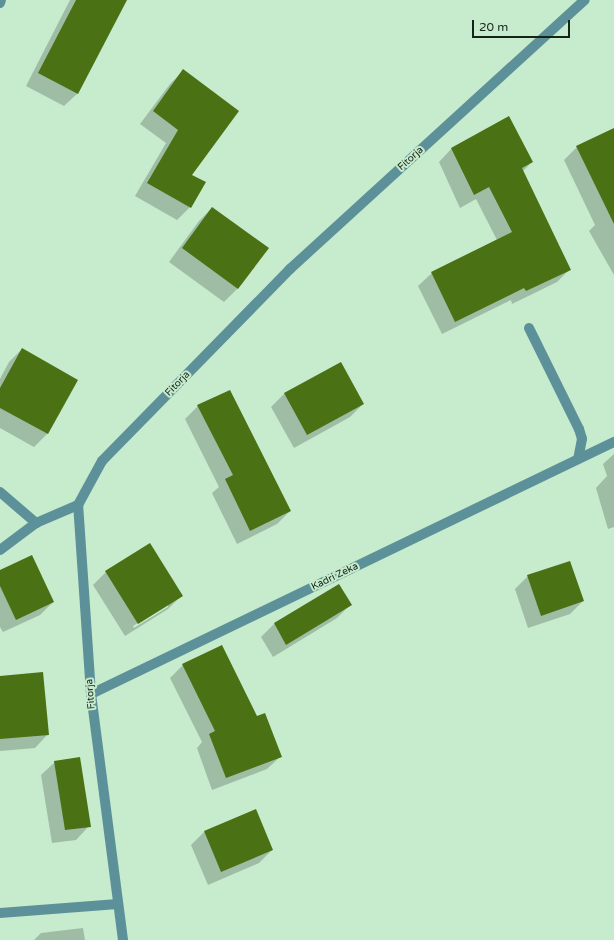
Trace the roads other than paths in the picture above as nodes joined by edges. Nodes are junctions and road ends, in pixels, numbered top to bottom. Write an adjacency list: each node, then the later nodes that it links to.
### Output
1 (1, 0): 3 (street)
2 (585, 0): 8 (street, Fitorja)
3 (0, 3)
4 (528, 328): 6 (street)
5 (614, 442): 6 (street, Kadri Zeka)
6 (578, 459): 11 (street, Kadri Zeka)
7 (0, 492): 9 (street)
8 (78, 505): 9 (street); 11 (street, Fitorja)
9 (36, 523): 10 (street)
10 (0, 550)
11 (91, 694): 12 (street, Fitorja)
12 (118, 904): 13 (street); 14 (street, Fitorja)
13 (0, 913)
14 (123, 940)

